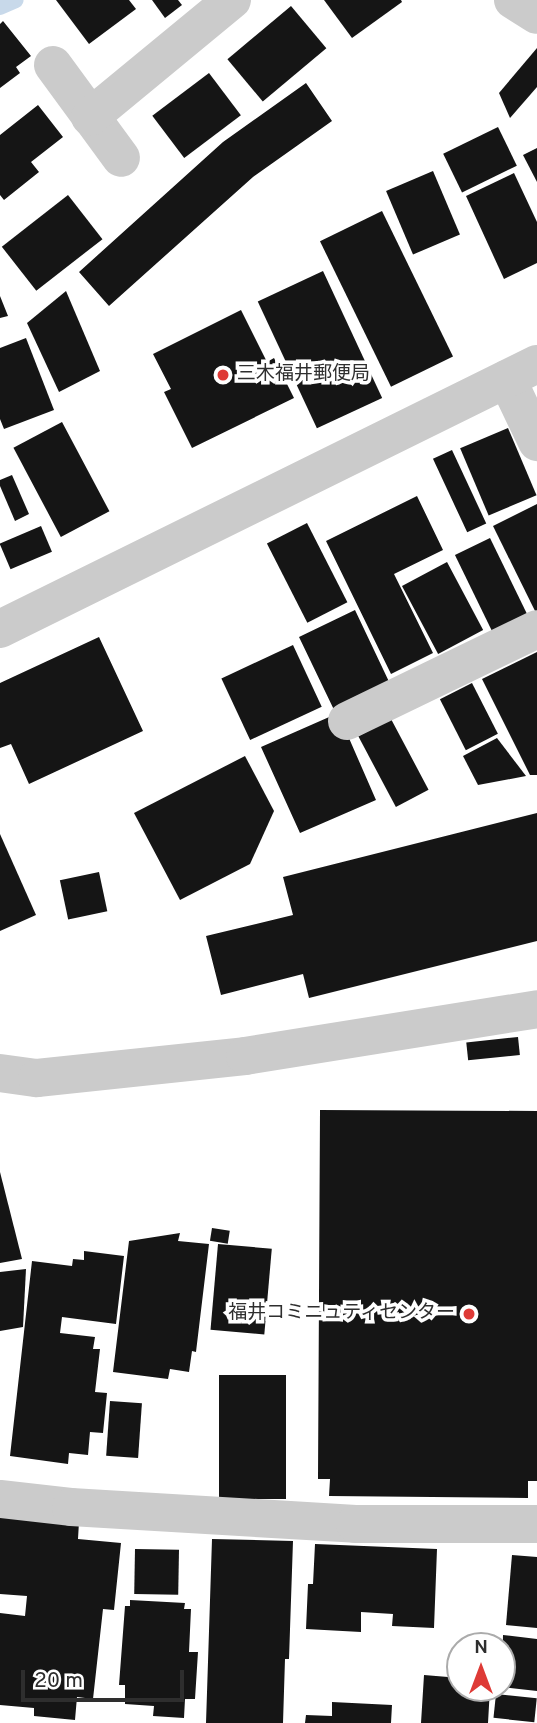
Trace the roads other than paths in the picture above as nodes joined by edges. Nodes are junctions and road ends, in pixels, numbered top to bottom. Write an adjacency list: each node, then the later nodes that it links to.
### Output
1 (232, 0): 5 (street)
2 (513, 0): 3 (street)
3 (537, 15)
4 (53, 65): 5 (street)
5 (90, 117): 6 (street)
6 (121, 159)
7 (522, 371): 8 (street); 9 (street)
8 (537, 442)
9 (0, 629)
10 (537, 629): 11 (street)
11 (347, 721)
12 (537, 1009): 13 (street)
13 (0, 1073)
14 (0, 1499): 15 (street)
15 (537, 1524)

